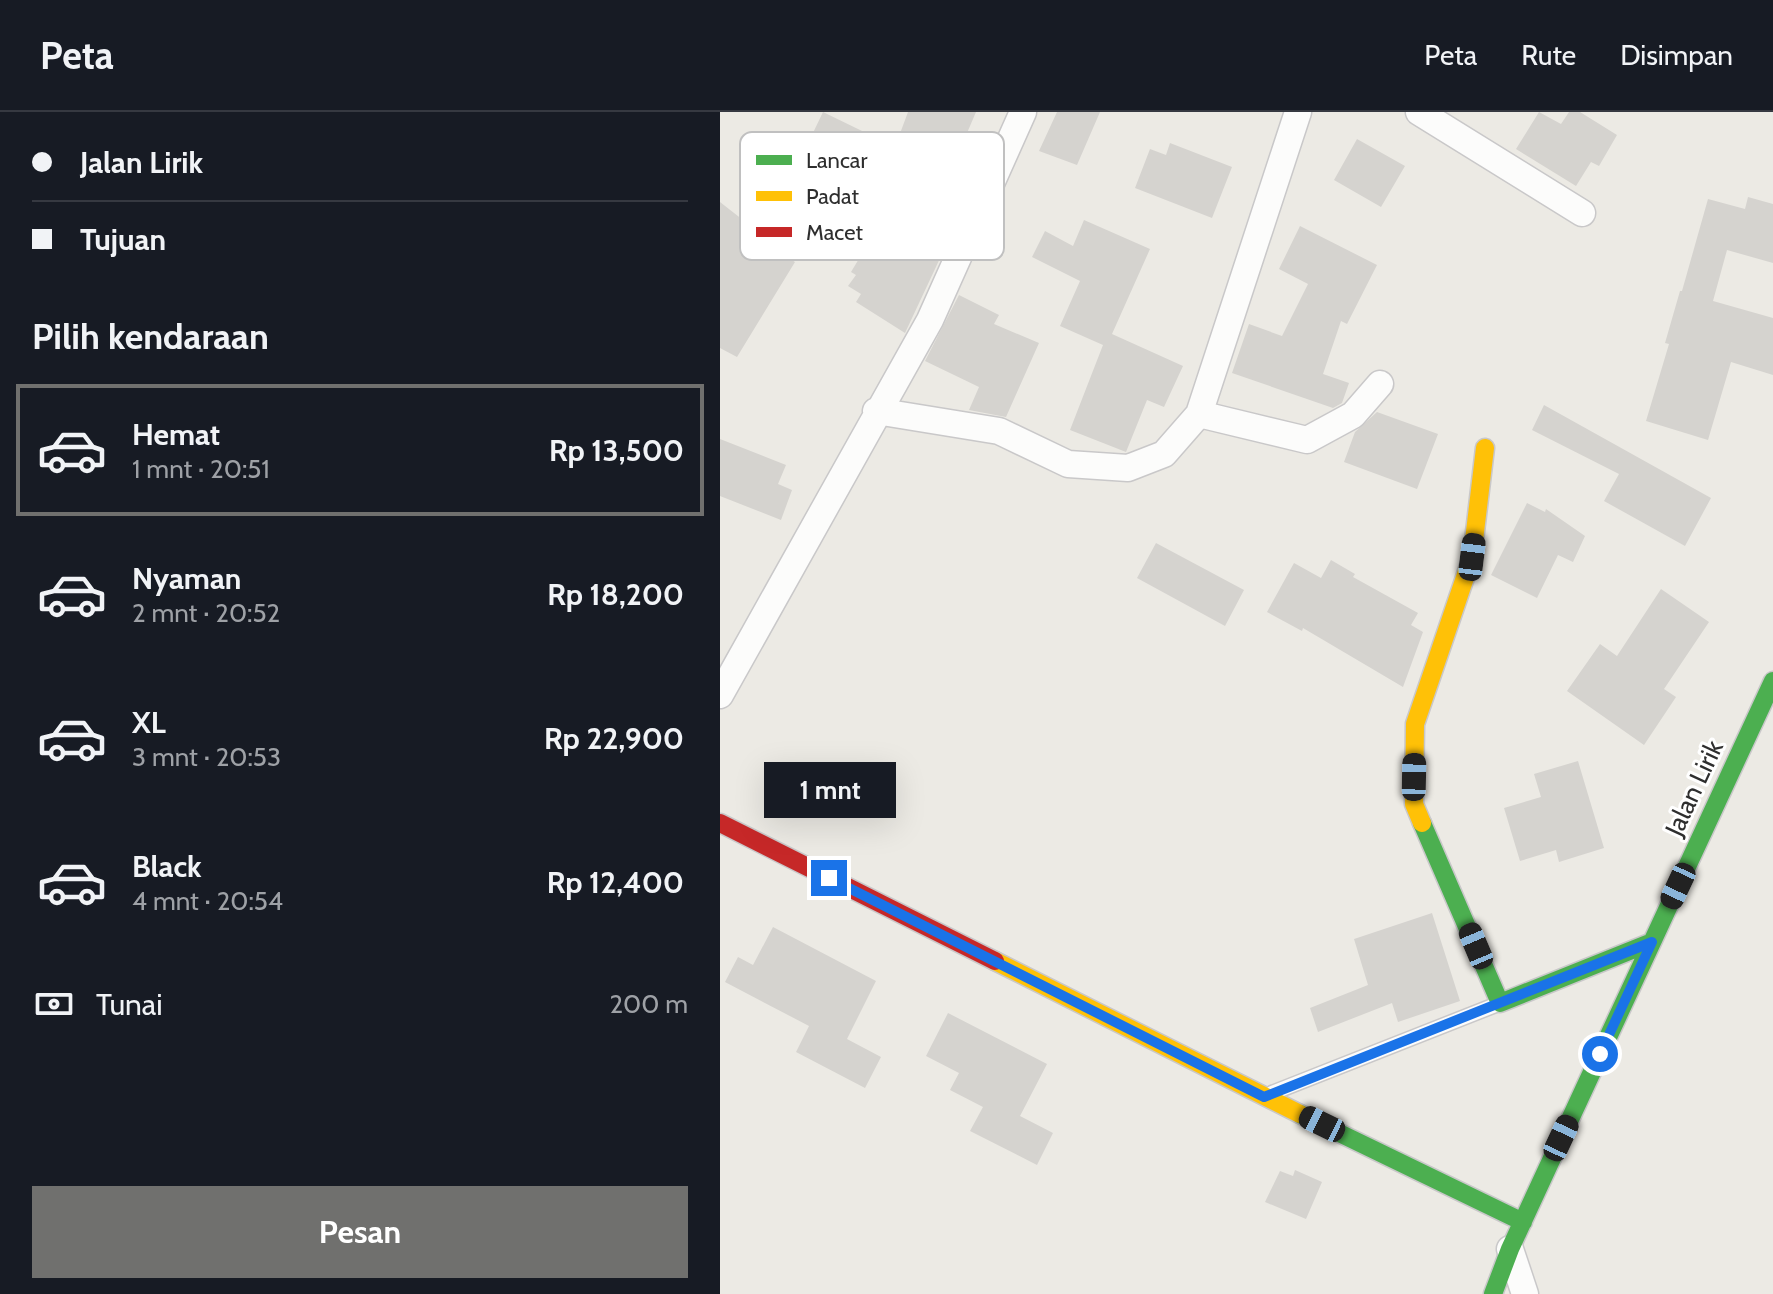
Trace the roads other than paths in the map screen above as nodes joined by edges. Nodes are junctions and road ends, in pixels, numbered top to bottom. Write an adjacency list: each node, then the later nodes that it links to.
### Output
1 (1023, 112): 4 (street)
2 (1298, 112): 9 (street)
3 (1419, 112): 5 (street)
4 (1004, 154)
5 (1582, 213)
6 (957, 260): 8 (street)
7 (1380, 384): 9 (street)
8 (876, 411): 9 (street); 12 (street)
9 (1199, 414)
10 (1485, 448): 15 (street)
11 (1773, 681): 14 (street, Jalan Lirik)
12 (720, 695)
13 (720, 823): 16 (street)
14 (1652, 942): 15 (street); 17 (street, Jalan Lirik)
15 (1500, 1003): 16 (lane)
16 (1264, 1097): 17 (street)
17 (1523, 1222): 18 (street, Jalan Lirik)
18 (1510, 1249): 19 (street, Jalan Lirik); 20 (street)
19 (1493, 1294)
20 (1525, 1294)

